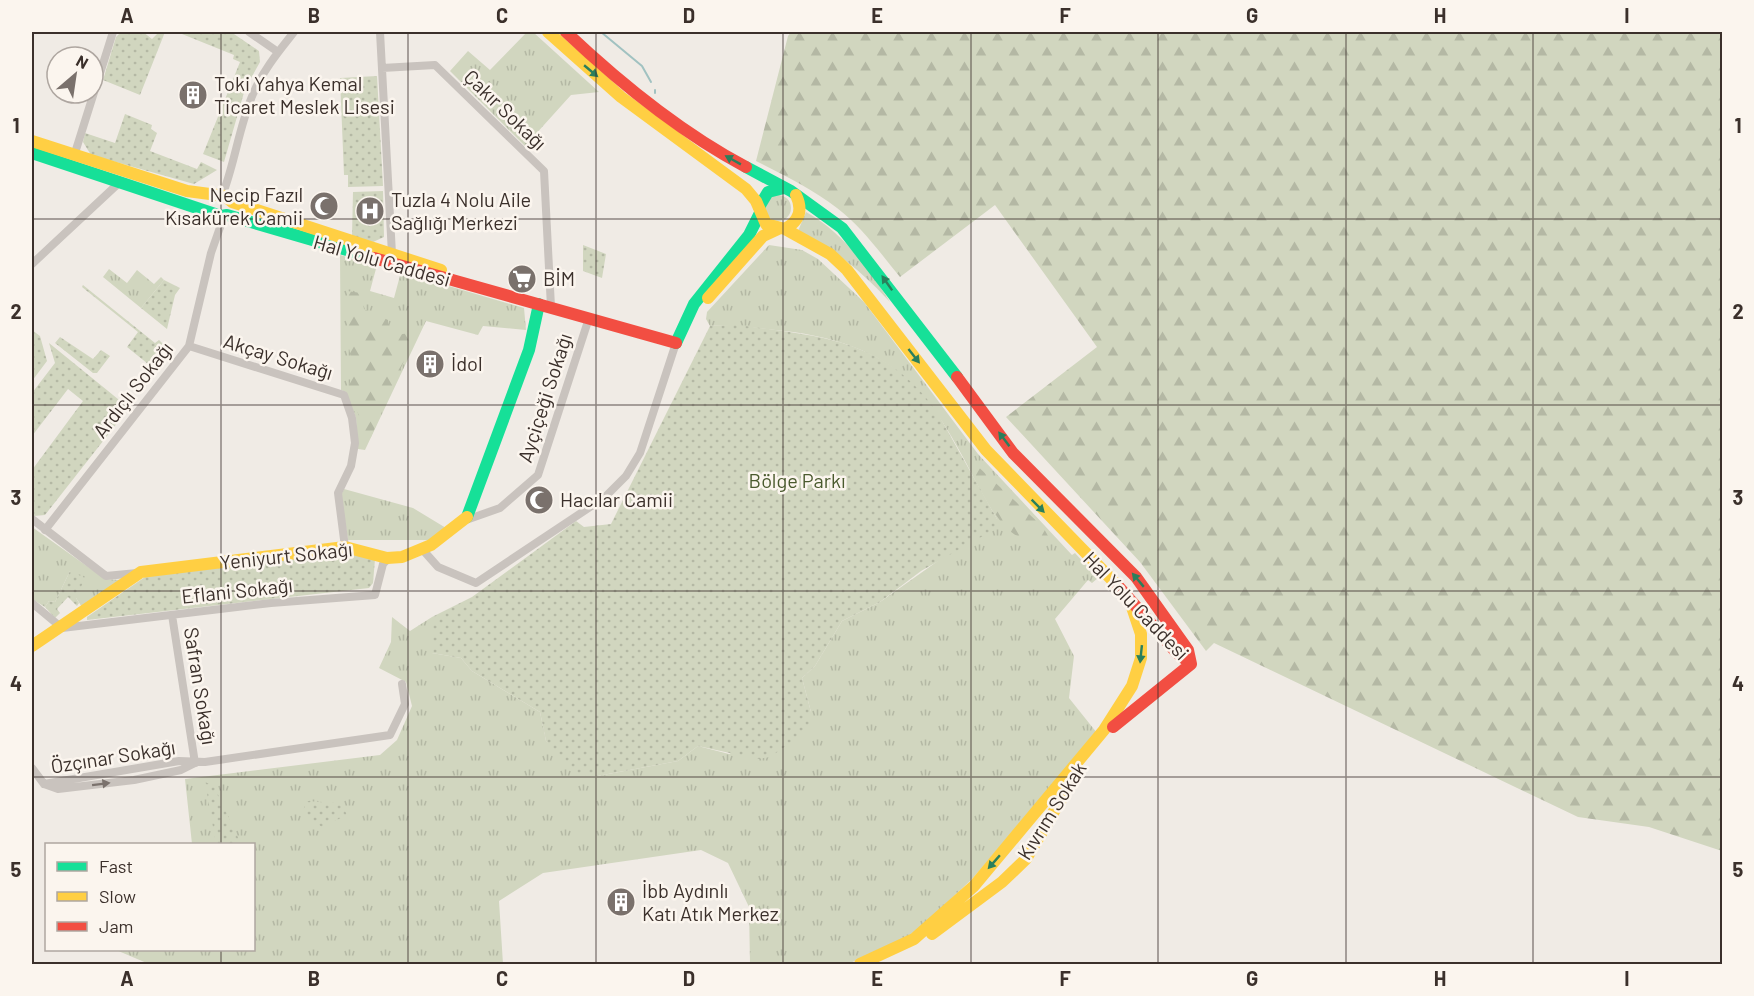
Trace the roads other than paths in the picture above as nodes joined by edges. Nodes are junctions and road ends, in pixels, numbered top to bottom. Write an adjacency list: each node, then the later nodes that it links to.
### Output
1 (113, 32): 11 (street)
2 (249, 32): 7 (street)
3 (294, 32): 7 (street)
4 (380, 32): 8 (street)
5 (548, 32): 16 (street, one-way to 16)
6 (566, 32): 13 (street, one-way to 6)
7 (278, 52): 15 (street)
8 (382, 68): 19 (street); 21 (street, Çakır Sokağı)
9 (32, 141): 11 (street, Hal Yolu Caddesi)
10 (32, 153): 12 (street, Hal Yolu Caddesi)
11 (74, 156): 15 (street, Hal Yolu Caddesi)
12 (121, 181): 17 (street, Hal Yolu Caddesi); 20 (street)
13 (784, 188): 14 (street); 16 (street)
14 (796, 195): 18 (street); 37 (street, Hal Yolu Caddesi, one-way to 14)
15 (226, 199): 17 (street); 17 (street); 19 (street, Hal Yolu Caddesi)
16 (759, 210): 18 (street); 23 (street)
17 (220, 214): 21 (street, Hal Yolu Caddesi); 24 (street, Ardıçlı Sokağı)
18 (782, 229): 23 (street); 32 (street, Hal Yolu Caddesi, one-way to 32)
19 (392, 254): 21 (street, Hal Yolu Caddesi)
20 (32, 264)
21 (544, 305): 22 (street, Hal Yolu Caddesi); 26 (street)
22 (589, 318): 23 (street, Hal Yolu Caddesi); 26 (street, Ayçiçeği Sokağı)
23 (676, 343): 29 (street)
24 (189, 346): 27 (street, Ardıçlı Sokağı); 28 (street, Akçay Sokağı)
25 (32, 519): 27 (street)
26 (466, 520): 29 (street)
27 (45, 530): 31 (street)
28 (345, 547): 30 (street, Yeniyurt Sokağı); 31 (street, Yeniyurt Sokağı)
29 (422, 549): 30 (street)
30 (389, 558): 34 (street, Eflani Sokağı)
31 (141, 572): 35 (street, Yeniyurt Sokağı)
32 (1128, 598): 37 (street, Hal Yolu Caddesi); 41 (street, one-way to 41)
33 (32, 603): 35 (street)
34 (172, 615): 35 (street, Eflani Sokağı); 39 (street, Safran Sokağı)
35 (62, 628): 36 (street, Yeniyurt Sokağı)
36 (32, 646)
37 (1191, 664): 42 (street, Kıvrım Sokak)
38 (402, 684): 39 (street, Özçınar Sokağı)
39 (195, 762): 40 (street, Özçınar Sokağı)
40 (32, 768)
41 (860, 964)
42 (874, 964)

